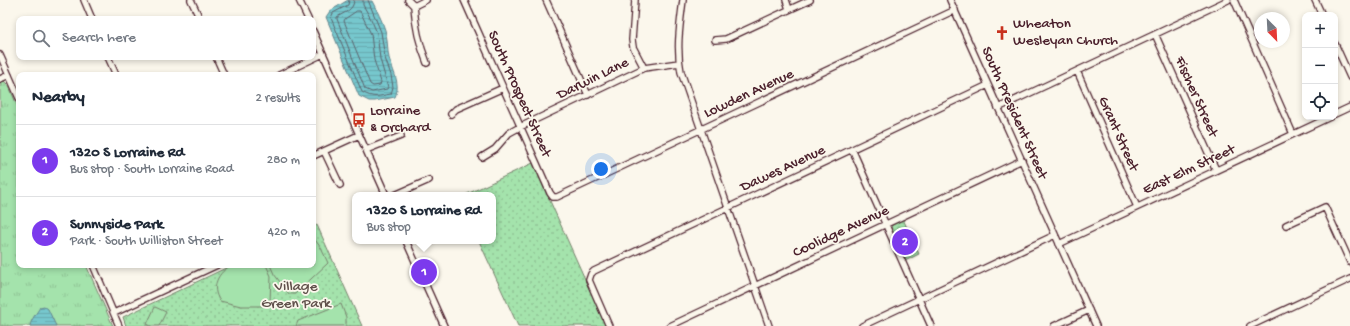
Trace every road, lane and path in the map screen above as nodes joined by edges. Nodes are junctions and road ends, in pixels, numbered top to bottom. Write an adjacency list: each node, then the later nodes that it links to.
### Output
1 (84, 0): 20 (street)
2 (191, 0): 21 (street)
3 (299, 0): 22 (street)
4 (408, 0): 16 (street)
5 (426, 0): 16 (street)
6 (464, 0): 44 (street, South Prospect Street)
7 (546, 0): 46 (street)
8 (635, 0): 35 (street)
9 (683, 0): 34 (street)
10 (786, 0): 17 (street)
11 (810, 0): 17 (street)
12 (950, 0): 18 (street, South President Street)
13 (1228, 0): 23 (street)
14 (1234, 0): 55 (street)
15 (1315, 0): 19 (street)
16 (414, 6): 33 (street)
17 (789, 9): 25 (street)
18 (955, 10): 43 (street, South President Street); 53 (street, Lowden Avenue)
19 (1321, 12)
20 (91, 16)
21 (199, 16)
22 (307, 16)
23 (1155, 34): 36 (street); 63 (street, Fischer Street)
24 (316, 38): 27 (street)
25 (715, 40)
26 (1337, 48): 41 (street)
27 (323, 54): 29 (street); 54 (street)
28 (0, 55): 40 (street)
29 (316, 57)
30 (109, 60): 37 (street)
31 (217, 60): 38 (street)
32 (310, 60): 39 (street)
33 (427, 63)
34 (679, 63): 35 (street, Darwin Lane); 53 (street)
35 (644, 68): 46 (street, Darwin Lane)
36 (1077, 71): 48 (street); 69 (street, Grant Street)
37 (115, 72)
38 (223, 72)
39 (285, 72)
40 (9, 75): 42 (street); 45 (street)
41 (1350, 77)
42 (0, 79)
43 (988, 85): 48 (street, South President Street); 57 (street, Dawes Avenue)
44 (503, 88): 50 (street); 52 (street, South Prospect Street)
45 (16, 91)
46 (588, 95): 52 (street, Darwin Lane)
47 (1350, 107): 49 (street)
48 (998, 108): 62 (street, South President Street)
49 (1338, 113)
50 (451, 114)
51 (1323, 120): 55 (street, East Elm Street)
52 (520, 127): 61 (street, Darwin Lane); 68 (street, South Prospect Street)
53 (700, 130): 68 (street, Lowden Avenue); 70 (street)
54 (360, 134): 58 (street); 59 (street)
55 (1293, 134): 63 (street, East Elm Street)
56 (400, 136): 58 (street)
57 (852, 149): 70 (street, Dawes Avenue); 71 (street)
58 (366, 150): 66 (street)
59 (324, 151): 60 (street); 65 (street)
60 (316, 155)
61 (482, 157)
62 (1022, 160): 71 (street, Coolidge Avenue); 73 (street, South President Street)
63 (1216, 170): 69 (street, East Elm Street)
64 (429, 180): 67 (street)
65 (340, 185)
66 (385, 192)
67 (402, 192)
68 (553, 197)
69 (1137, 207): 75 (street, East Elm Street)
70 (727, 208): 80 (street); 86 (street, Dawes Avenue)
71 (885, 224): 80 (street, Coolidge Avenue); 81 (street)
72 (1286, 225): 76 (street)
73 (1055, 235): 75 (street, South President Street); 81 (street)
74 (407, 244): 85 (street)
75 (1059, 244): 82 (street)
76 (1350, 262)
77 (94, 268): 83 (street)
78 (211, 268): 83 (street)
79 (1350, 279): 93 (street)
80 (755, 286): 87 (street, Coolidge Avenue); 88 (street)
81 (919, 299): 89 (street); 90 (street)
82 (1089, 310): 91 (street); 92 (street)
83 (114, 313): 84 (street)
84 (119, 326)
85 (444, 326)
86 (609, 326)
87 (670, 326)
88 (769, 326)
89 (862, 326)
90 (931, 326)
91 (1054, 326)
92 (1096, 326)
93 (1250, 326)

